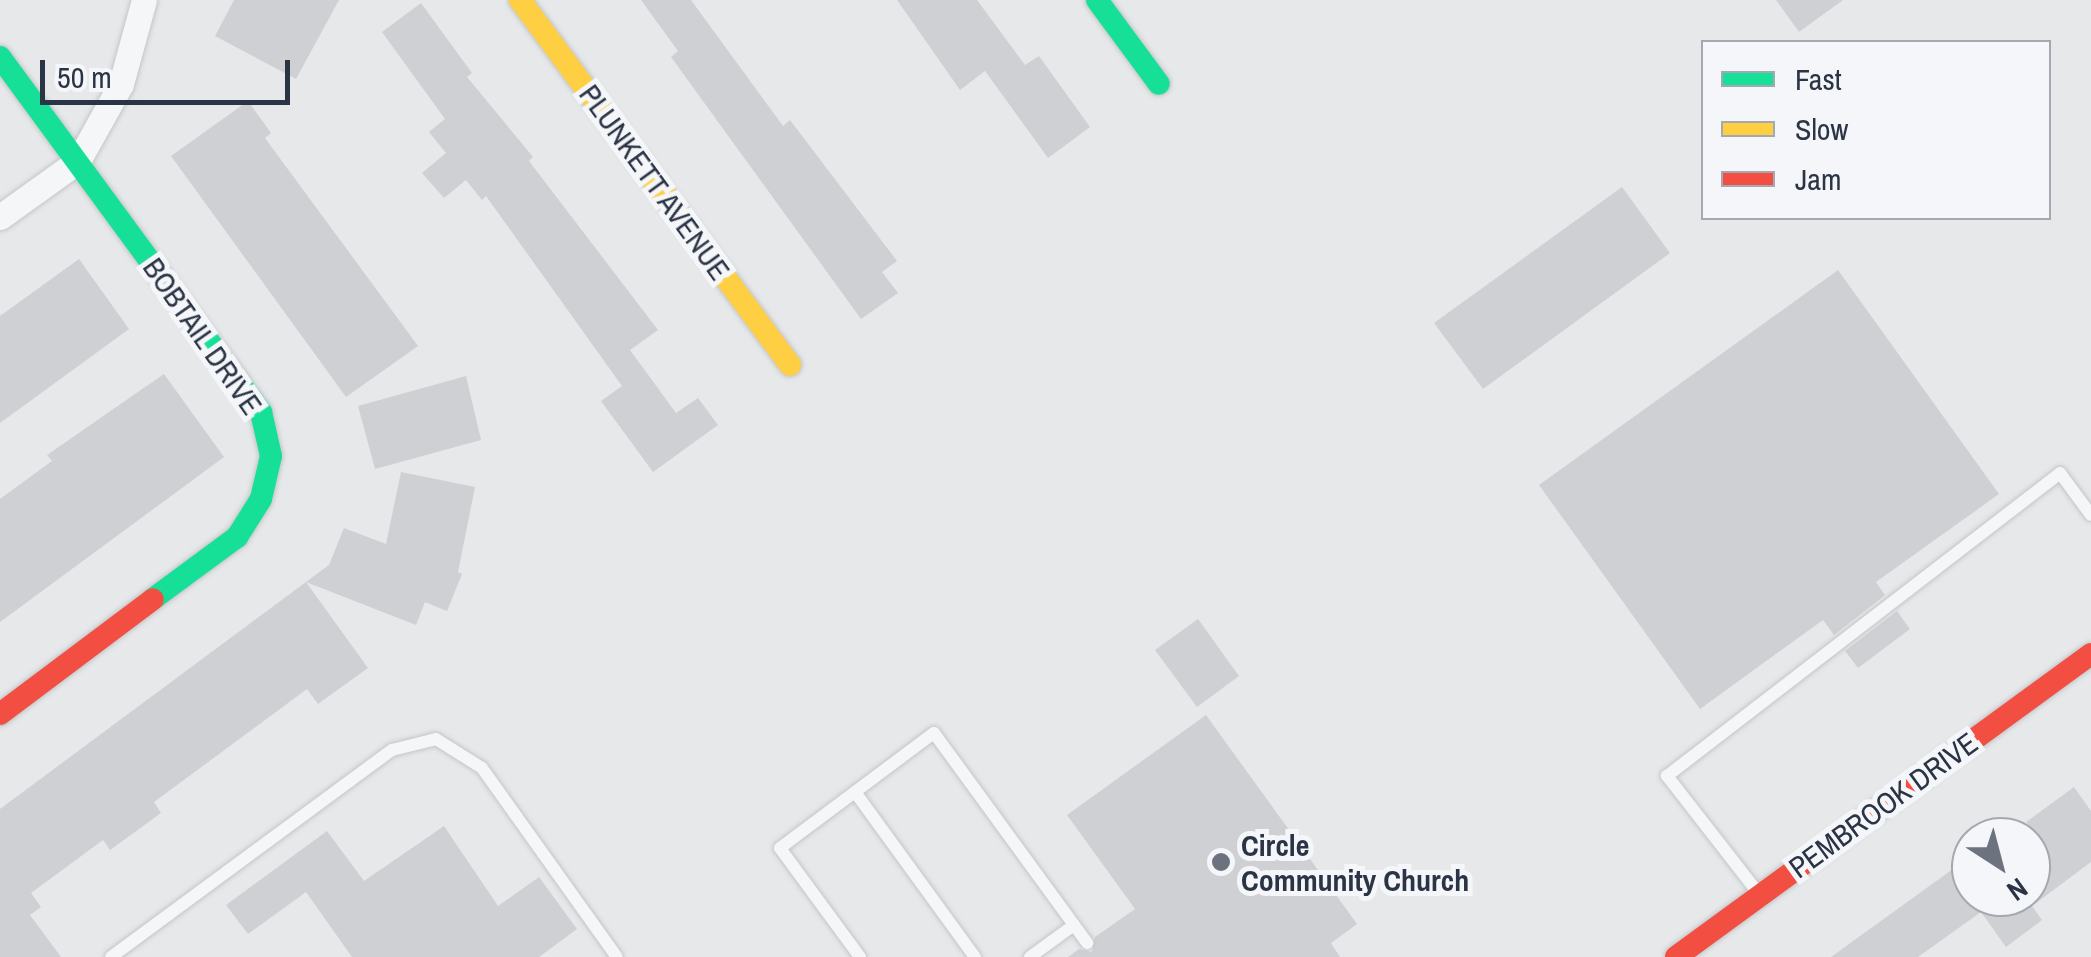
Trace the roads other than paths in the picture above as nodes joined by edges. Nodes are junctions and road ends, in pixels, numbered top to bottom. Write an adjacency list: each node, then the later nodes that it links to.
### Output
1 (144, 0): 6 (street)
2 (520, 0): 8 (street, PLUNKETT AVENUE)
3 (1097, 0): 5 (street)
4 (0, 57): 6 (street, BOBTAIL DRIVE)
5 (1159, 84)
6 (78, 161): 7 (street); 11 (street, BOBTAIL DRIVE)
7 (0, 217)
8 (790, 365)
9 (2091, 514): 13 (lane)
10 (2091, 654): 13 (street, PEMBROOK DRIVE)
11 (0, 714)
12 (855, 792): 14 (lane); 18 (lane); 19 (lane)
13 (1760, 894): 21 (street, PEMBROOK DRIVE)
14 (1074, 925): 15 (lane); 20 (lane)
15 (1087, 943)
16 (111, 957): 17 (lane)
17 (618, 957)
18 (860, 957)
19 (975, 957)
20 (1030, 957)
21 (1676, 957)

